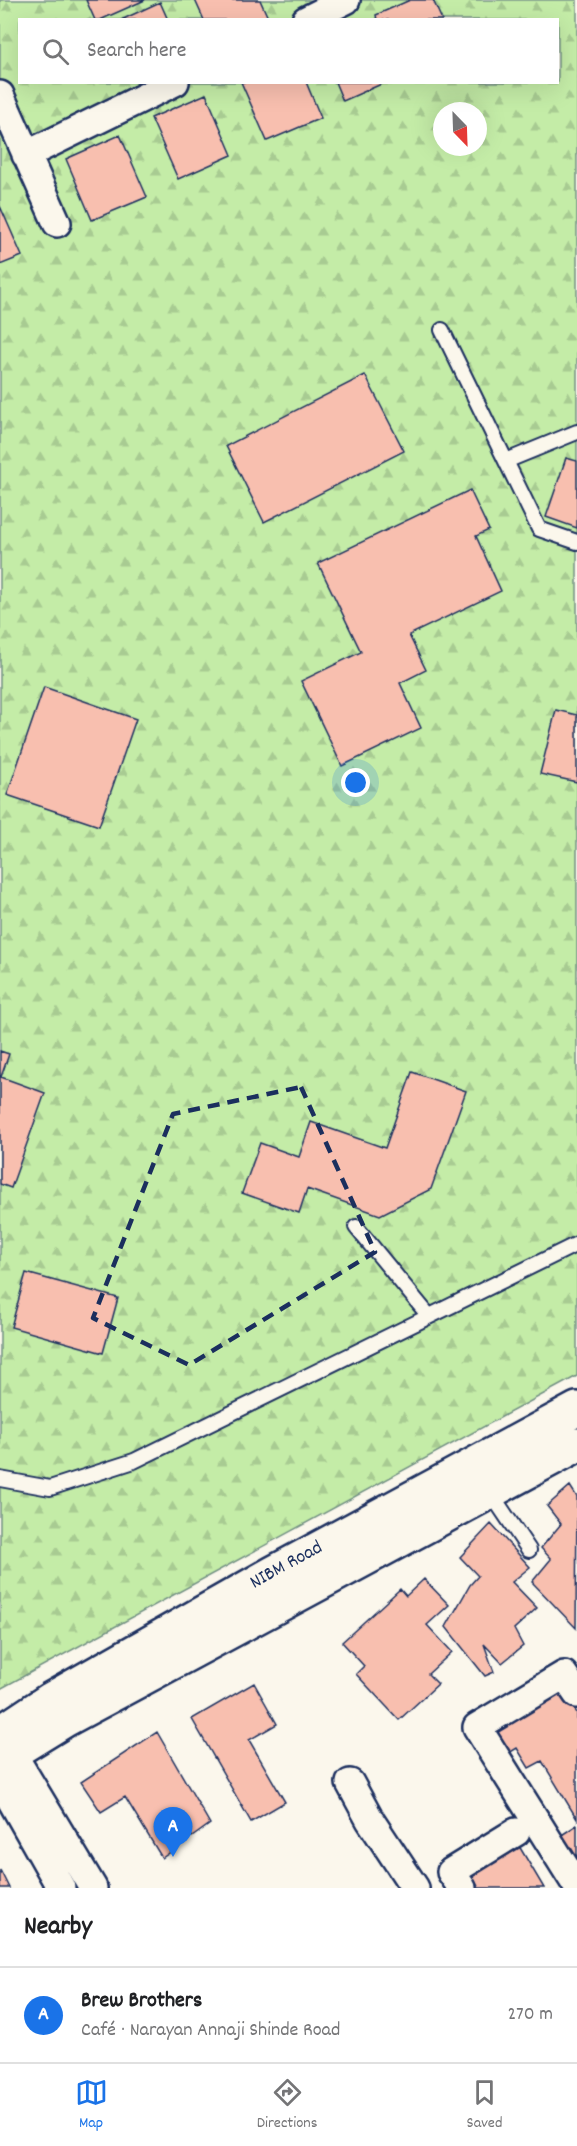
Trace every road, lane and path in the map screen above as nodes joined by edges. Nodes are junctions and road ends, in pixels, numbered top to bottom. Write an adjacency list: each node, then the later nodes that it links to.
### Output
1 (346, 0): 2 (street)
2 (310, 18)
3 (171, 84): 5 (street)
4 (0, 95): 5 (street)
5 (27, 154): 6 (street)
6 (57, 223)
7 (442, 330): 9 (lane)
8 (577, 432): 9 (lane)
9 (506, 461): 10 (lane)
10 (577, 542)
11 (356, 1227): 13 (lane)
12 (577, 1244): 13 (lane)
13 (429, 1316): 16 (lane)
14 (577, 1409): 20 (street, NIBM Road)
15 (577, 1445): 17 (street, NIBM Road)
16 (0, 1479)
17 (490, 1492): 18 (lane); 20 (street, NIBM Road)
18 (529, 1550)
19 (577, 1694): 23 (street)
20 (2, 1752): 24 (street); 25 (street)
21 (350, 1783): 26 (street)
22 (516, 1832): 27 (street)
23 (577, 1886)
24 (61, 1888)
25 (93, 1888)
26 (415, 1888)
27 (462, 1888)

